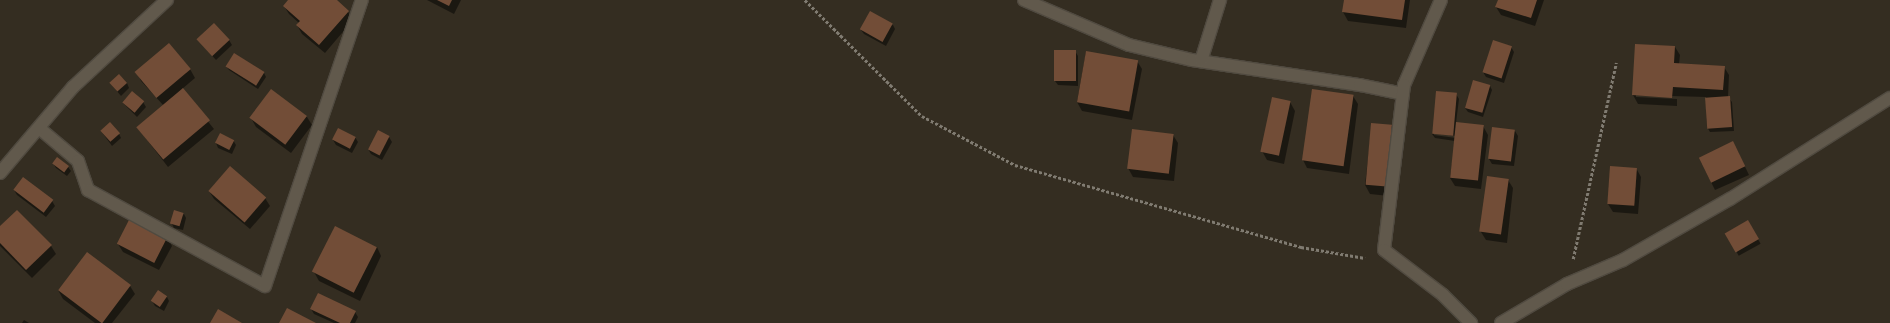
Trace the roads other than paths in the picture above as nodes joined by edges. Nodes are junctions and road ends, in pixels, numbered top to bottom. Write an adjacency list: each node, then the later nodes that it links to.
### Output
1 (168, 0): 9 (street)
2 (362, 0): 9 (street)
3 (1024, 0): 6 (street)
4 (1220, 0): 6 (street)
5 (1441, 0): 7 (street)
6 (1201, 61): 7 (street)
7 (1403, 94): 11 (street)
8 (1890, 98): 12 (street)
9 (39, 128): 10 (street)
10 (0, 173)
11 (1471, 323)
12 (1501, 323)

